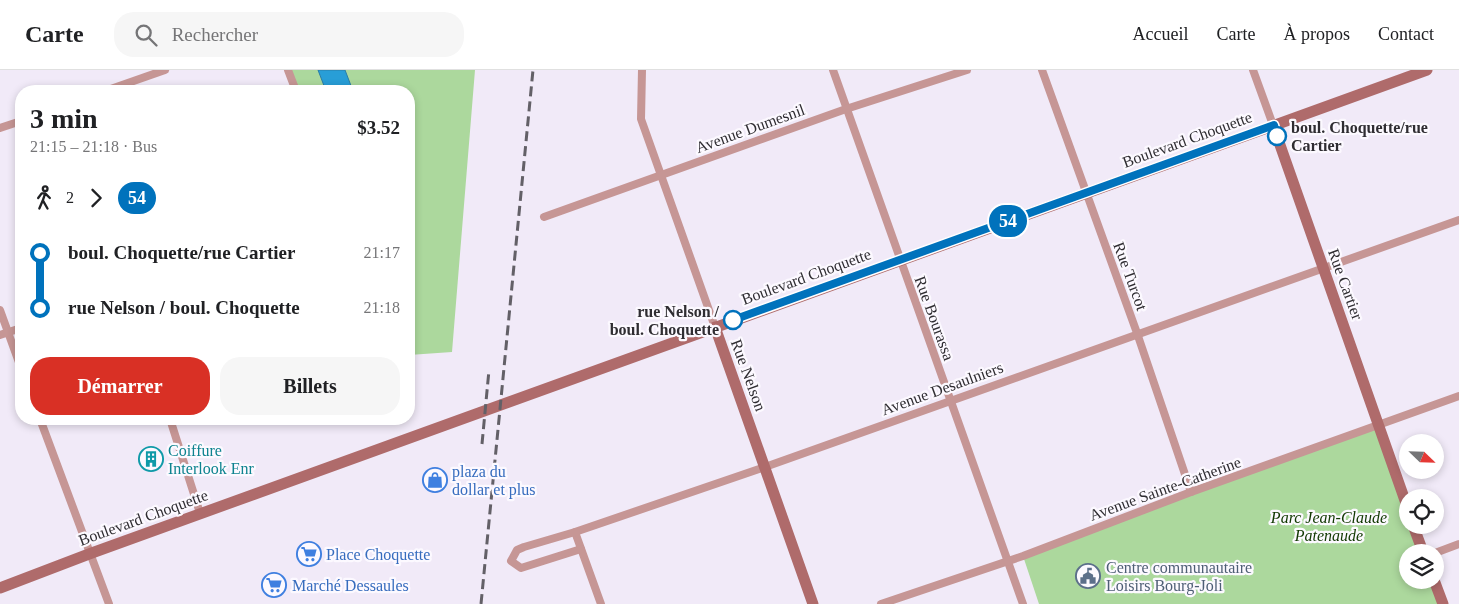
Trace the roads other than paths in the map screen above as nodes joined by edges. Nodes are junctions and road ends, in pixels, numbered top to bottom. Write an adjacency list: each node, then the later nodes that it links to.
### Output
1 (165, 70): 9 (street)
2 (288, 70): 10 (street)
3 (642, 70): 15 (street, Rue Nelson)
4 (833, 70): 11 (street, Rue Bourassa)
5 (967, 70): 11 (street, Avenue Dumesnil)
6 (1042, 70): 16 (street, Rue Turcot)
7 (1253, 70): 13 (street, Rue Cartier)
8 (1427, 70): 13 (main road, Boulevard Choquette)
9 (122, 85)
10 (294, 85)
11 (846, 109): 15 (street, Avenue Dumesnil); 19 (street, Rue Bourassa)
12 (15, 123): 14 (street)
13 (1274, 125): 16 (main road, Boulevard Choquette); 20 (main road, Rue Cartier)
14 (0, 128)
15 (661, 174): 17 (street, Avenue Dumesnil); 22 (street, Rue Nelson)
16 (1087, 192): 19 (main road, Boulevard Choquette); 25 (street, Rue Turcot)
17 (544, 217)
18 (1459, 220): 20 (street, Avenue Desaulniers)
19 (900, 260): 22 (main road, Boulevard Choquette); 29 (street, Rue Bourassa)
20 (1323, 270): 25 (street, Avenue Desaulniers); 32 (main road, Rue Cartier)
21 (0, 310): 24 (street)
22 (715, 327): 33 (main road, Rue Nelson); 36 (main road, Boulevard Choquette)
23 (15, 330): 24 (street)
24 (8, 332): 26 (street); 27 (street)
25 (1137, 333): 29 (street, Avenue Desaulniers); 35 (street, Rue Turcot)
26 (0, 336)
27 (15, 351)
28 (1459, 396): 32 (street, Avenue Sainte-Catherine)
29 (950, 400): 33 (street, Avenue Desaulniers); 42 (street, Rue Bourassa)
30 (42, 425): 41 (street)
31 (174, 425): 36 (street)
32 (1376, 425): 34 (main road, Rue Cartier); 35 (street, Avenue Sainte-Catherine)
33 (765, 467): 37 (street, Avenue Desaulniers); 47 (main road, Rue Nelson)
34 (1400, 489)
35 (1191, 492): 42 (street, Avenue Sainte-Catherine)
36 (200, 513): 41 (main road, Boulevard Choquette)
37 (575, 532): 39 (street); 39 (street, Avenue Desaulniers)
38 (1459, 544): 40 (street)
39 (581, 549): 46 (street)
40 (1444, 550)
41 (89, 554): 43 (main road, Boulevard Choquette); 45 (street)
42 (1008, 560): 48 (street, Avenue Sainte-Catherine); 49 (street, Rue Bourassa)
43 (0, 588)
44 (1437, 589): 50 (main road)
45 (109, 604)
46 (601, 604)
47 (813, 604)
48 (881, 604)
49 (1023, 604)
50 (1443, 604)

